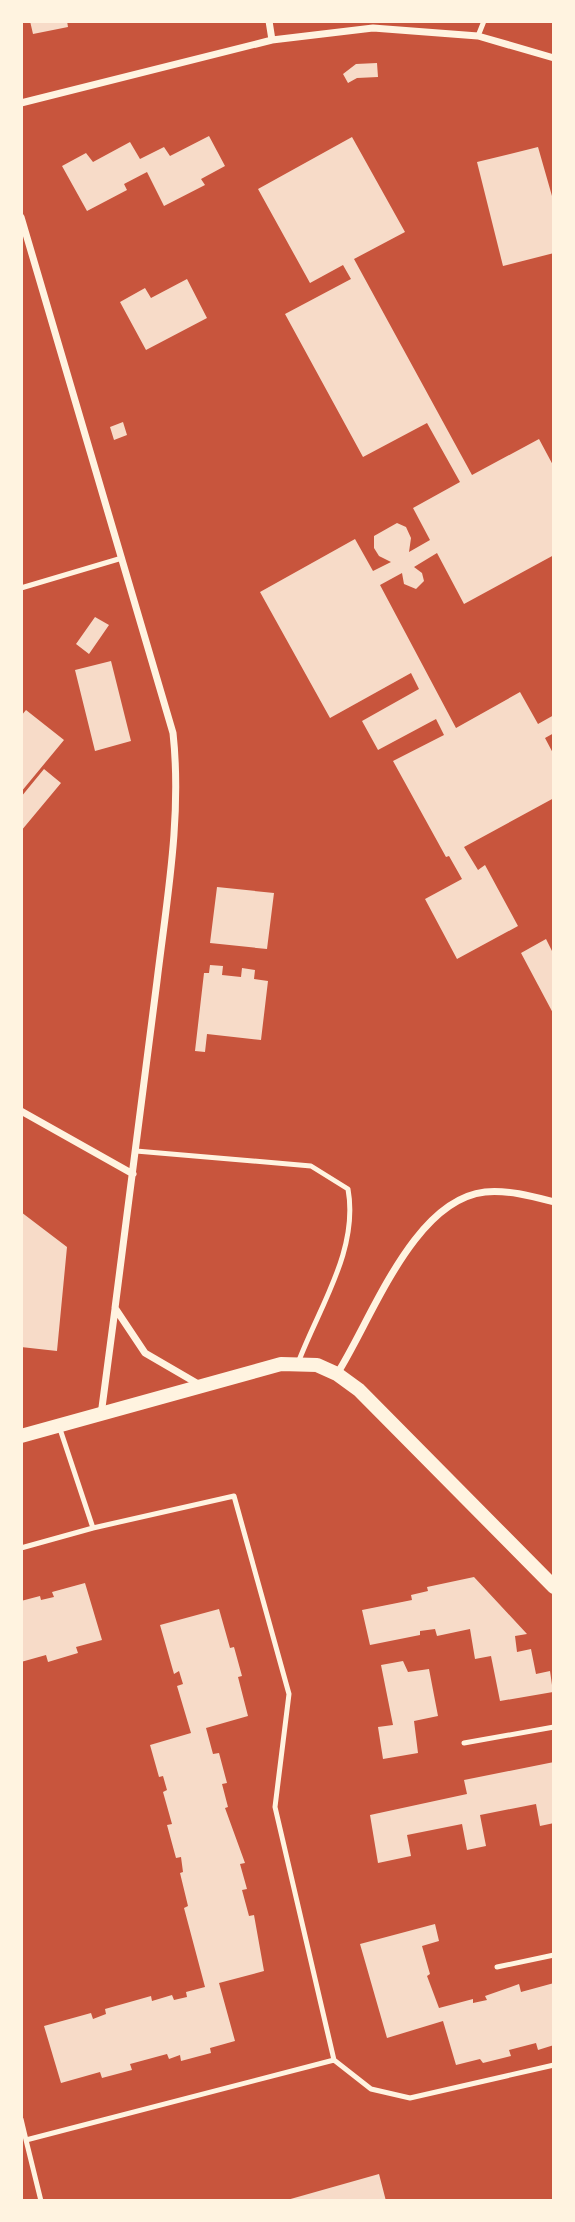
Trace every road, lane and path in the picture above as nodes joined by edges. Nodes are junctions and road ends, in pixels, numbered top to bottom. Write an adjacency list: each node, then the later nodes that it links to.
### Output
1 (269, 21): 4 (street)
2 (484, 21): 3 (lane)
3 (478, 36): 4 (street); 5 (street)
4 (272, 40): 6 (street)
5 (554, 58)
6 (21, 103)
7 (21, 217): 8 (street)
8 (122, 558): 9 (lane); 11 (street)
9 (21, 588)
10 (21, 1111): 12 (street)
11 (136, 1151): 12 (street); 15 (lane)
12 (133, 1174): 14 (street)
13 (554, 1202): 16 (street)
14 (115, 1308): 17 (street); 18 (street)
15 (298, 1363): 16 (main road); 17 (main road)
16 (337, 1374): 23 (main road)
17 (203, 1387): 18 (main road)
18 (102, 1415): 19 (main road)
19 (59, 1426): 20 (main road); 21 (lane)
20 (21, 1436)
21 (93, 1528): 22 (lane); 28 (lane)
22 (21, 1548)
23 (554, 1587)
24 (554, 1727): 25 (lane)
25 (464, 1743)
26 (554, 1955): 27 (lane)
27 (497, 1967)
28 (334, 2060): 29 (lane); 31 (lane)
29 (554, 2065)
30 (21, 2119): 31 (lane)
31 (26, 2140): 32 (lane)
32 (41, 2201)

